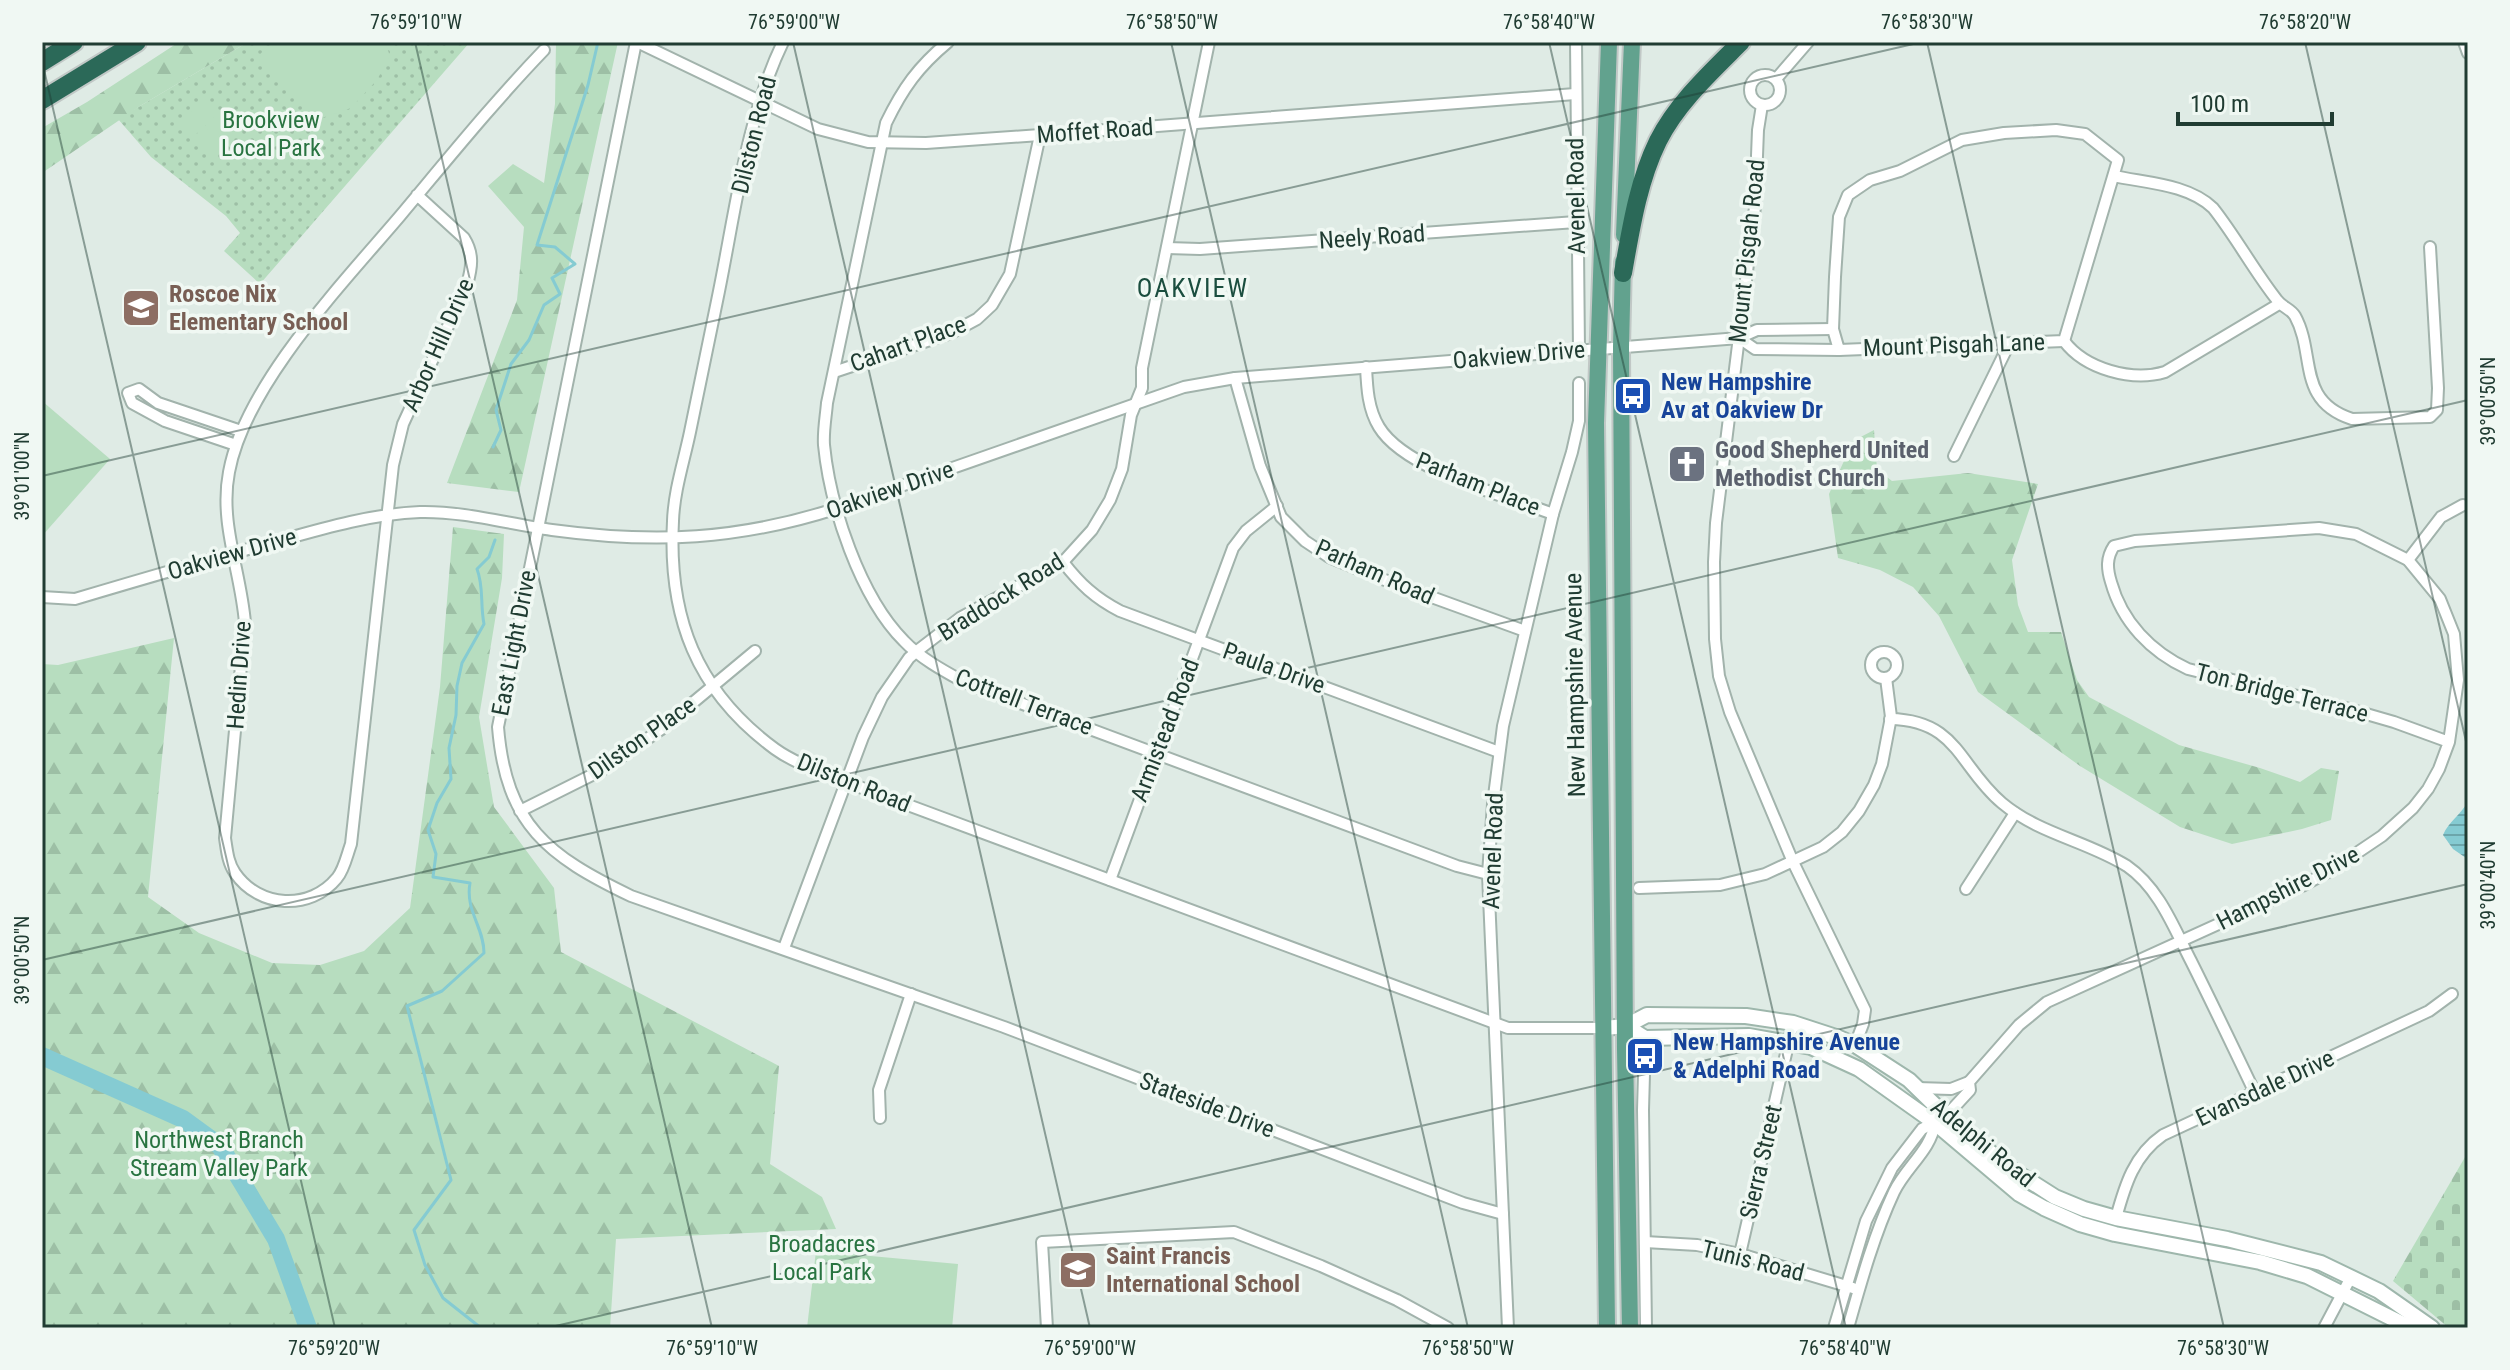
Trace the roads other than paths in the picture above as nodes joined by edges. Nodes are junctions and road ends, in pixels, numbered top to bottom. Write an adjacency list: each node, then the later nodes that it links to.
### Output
1 (74, 42): 15 (highway)
2 (137, 42): 18 (highway)
3 (636, 42): 19 (street, Moffet Road); 52 (street, East Light Drive)
4 (783, 42): 19 (street, Dilston Road)
5 (948, 42): 23 (street, Cottrell Terrace)
6 (1209, 42): 21 (street, Braddock Road)
7 (1576, 42): 17 (street, Avenel Road)
8 (1609, 42): 36 (main road, New Hampshire Avenue)
9 (1632, 42): 29 (main road, New Hampshire Avenue)
10 (1741, 42): 29 (highway)
11 (1808, 42): 16 (street)
12 (2464, 42): 14 (street)
13 (544, 50): 25 (street, Hedin Drive)
14 (2468, 53)
15 (42, 62)
16 (1776, 79): 20 (street); 20 (street)
17 (1575, 94): 21 (street, Moffet Road); 26 (street, Avenel Road)
18 (42, 100)
19 (760, 102): 23 (street, Moffet Road); 53 (street, Dilston Road)
20 (1762, 105): 32 (street, Mount Pisgah Road)
21 (1193, 124): 22 (street, Moffet Road); 28 (street, Braddock Road)
22 (1040, 135): 23 (street, Moffet Road); 40 (street, Cahart Place)
23 (881, 142): 40 (street, Cottrell Terrace)
24 (2114, 176): 30 (street); 31 (street); 33 (street)
25 (417, 195): 44 (street, Hedin Drive); 51 (street, Arbor Hill Drive)
26 (1576, 222): 28 (street, Neely Road); 38 (street, Avenel Road)
27 (2430, 247): 30 (street)
28 (1167, 248): 43 (street, Braddock Road)
29 (1623, 273): 35 (main road, New Hampshire Avenue)
30 (2279, 304): 33 (street, Mount Pisgah Lane)
31 (1833, 329): 32 (street, Mount Pisgah Lane); 37 (street, Mount Pisgah Lane)
32 (1739, 338): 35 (street, Oakview Drive); 37 (street, Mount Pisgah Lane); 72 (street, Mount Pisgah Road)
33 (2064, 341): 34 (street, Mount Pisgah Lane)
34 (2009, 344): 37 (street, Mount Pisgah Lane); 46 (street)
35 (1621, 347): 36 (street, Oakview Drive); 83 (main road, New Hampshire Avenue)
36 (1598, 349): 38 (street, Oakview Drive); 84 (main road, New Hampshire Avenue)
37 (1839, 350)
38 (1579, 351): 39 (street, Oakview Drive)
39 (1366, 367): 41 (street, Oakview Drive); 50 (street, Parham Place)
40 (834, 372): 49 (street, Cottrell Terrace)
41 (1235, 378): 43 (street, Oakview Drive); 48 (street, Parham Road)
42 (1579, 383): 50 (street, Avenel Road)
43 (1136, 402): 49 (street, Oakview Drive); 56 (street, Braddock Road)
44 (241, 431): 45 (street, Hedin Drive); 45 (street)
45 (236, 445): 54 (street, Hedin Drive)
46 (1954, 456)
47 (2463, 505): 55 (street)
48 (1277, 506): 59 (street, Parham Road); 60 (street, Armistead Road)
49 (838, 508): 53 (street, Oakview Drive); 62 (street, Cottrell Terrace)
50 (1553, 514): 59 (street, Avenel Road)
51 (388, 516): 52 (street, Oakview Drive); 54 (street, Oakview Drive); 54 (street, Hedin Drive)
52 (537, 528): 53 (street, Oakview Drive); 70 (street, East Light Drive)
53 (673, 538): 64 (street, Dilston Road)
54 (233, 553): 57 (street, Oakview Drive)
55 (2408, 560): 58 (street, Hampshire Drive); 66 (street, Hampshire Drive)
56 (1063, 562): 60 (street, Paula Drive); 62 (street, Braddock Road)
57 (42, 597)
58 (2128, 621): 66 (street, Ton Bridge Terrace)
59 (1525, 631): 67 (street, Avenel Road)
60 (1199, 640): 67 (street, Paula Drive); 68 (street, Armistead Road)
61 (755, 651): 64 (street, Dilston Place)
62 (917, 651): 68 (street, Cottrell Terrace); 69 (street, Braddock Road)
63 (1886, 678): 65 (street)
64 (713, 687): 69 (street, Dilston Road); 70 (street, Dilston Place)
65 (1890, 719): 71 (street); 72 (street)
66 (2449, 742): 77 (street, Hampshire Drive)
67 (1499, 752): 73 (street, Avenel Road)
68 (1156, 753): 73 (street, Cottrell Terrace); 74 (street, Armistead Road)
69 (846, 782): 74 (street, Dilston Road); 78 (street, Braddock Road)
70 (520, 811): 78 (street, East Light Drive)
71 (2015, 813): 76 (street); 77 (street)
72 (1793, 862): 75 (street); 87 (street, Mount Pisgah Road)
73 (1488, 874): 81 (street, Avenel Road)
74 (1110, 880): 81 (street, Dilston Road)
75 (1639, 888)
76 (1966, 889)
77 (2181, 941): 88 (street, Hampshire Drive); 90 (street)
78 (784, 948): 79 (street, East Light Drive)
79 (911, 994): 91 (street); 95 (street, Stateside Drive)
80 (2452, 994): 90 (street, Evansdale Drive)
81 (1493, 1023): 84 (street, Dilston Road); 95 (street, Avenel Road)
82 (1793, 1023): 83 (main road, Adelphi Road); 86 (street, Sierra Street); 87 (main road, Adelphi Road)
83 (1626, 1026): 84 (main road, Adelphi Road); 85 (main road); 107 (main road, New Hampshire Avenue)
84 (1604, 1028): 106 (main road, New Hampshire Avenue)
85 (1645, 1038): 86 (main road, Adelphi Road); 97 (street)
86 (1788, 1042): 92 (main road, Adelphi Road); 98 (street, Sierra Street)
87 (1855, 1045): 89 (main road, Adelphi Road)
88 (1969, 1082): 89 (street); 92 (street, Hampshire Drive)
89 (1917, 1088): 92 (main road, Adelphi Road)
90 (2255, 1093): 96 (street, Evansdale Drive)
91 (880, 1118)
92 (1941, 1119): 93 (street); 94 (street); 96 (main road, Adelphi Road); 102 (main road, Adelphi Road)
93 (1892, 1168): 94 (street); 100 (street)
94 (1903, 1175): 101 (street)
95 (1503, 1214): 105 (street, Avenel Road)
96 (2116, 1218): 99 (main road, Adelphi Road)
97 (1645, 1242): 98 (street, Tunis Road); 108 (street)
98 (1740, 1254): 100 (street, Tunis Road)
99 (2351, 1277): 102 (street); 113 (main road, Adelphi Road)
100 (1847, 1286): 101 (street, Tunis Road); 109 (street)
101 (1859, 1290): 110 (street)
102 (2343, 1292): 111 (street); 112 (main road, Adelphi Road)
103 (1047, 1328): 104 (street)
104 (1448, 1328)
105 (1508, 1328)
106 (1607, 1328)
107 (1630, 1328)
108 (1646, 1328)
109 (1834, 1328)
110 (1848, 1328)
111 (2324, 1328)
112 (2411, 1328)
113 (2432, 1328)

